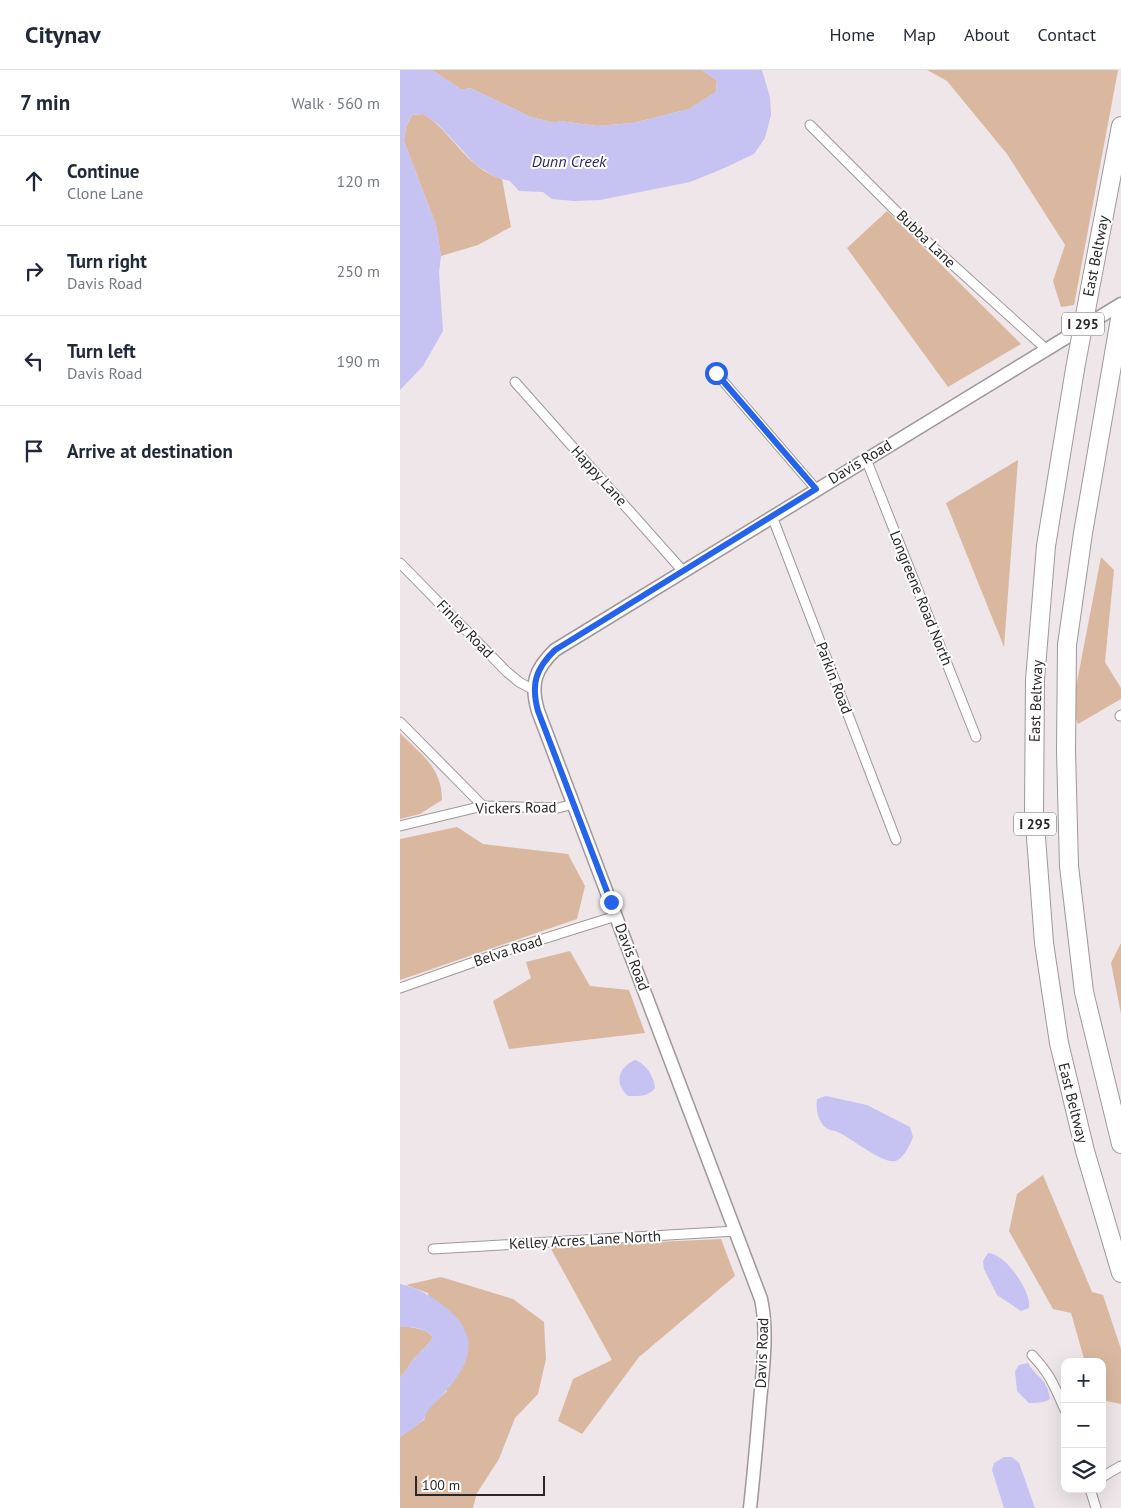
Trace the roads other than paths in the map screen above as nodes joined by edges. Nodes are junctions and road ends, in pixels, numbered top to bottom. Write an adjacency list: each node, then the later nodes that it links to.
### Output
1 (810, 125): 5 (street, Bubba Lane)
2 (1121, 126): 25 (highway, East Beltway / I 295, bridge)
3 (1121, 304): 5 (street, Davis Road)
4 (1121, 313): 22 (highway, East Beltway / I 295)
5 (1046, 350): 8 (street, Davis Road)
6 (716, 373): 9 (street)
7 (515, 382): 12 (street, Happy Lane)
8 (866, 459): 9 (street, Davis Road); 15 (street, Longreene Road North)
9 (816, 489): 10 (street, Davis Road)
10 (772, 516): 12 (street, Davis Road); 19 (street, Parkin Road)
11 (400, 563): 13 (street, Finley Road)
12 (682, 570): 13 (street, Davis Road)
13 (534, 690): 16 (street, Davis Road)
14 (400, 722): 17 (street)
15 (976, 738)
16 (574, 804): 17 (street, Vickers Road); 20 (street, Davis Road)
17 (483, 806): 18 (street, Vickers Road)
18 (400, 826)
19 (896, 840)
20 (616, 916): 21 (street, Belva Road); 23 (street, Davis Road)
21 (400, 988)
22 (1121, 1144)
23 (736, 1232): 24 (street, Kelley Acres Lane North); 31 (street, Davis Road)
24 (433, 1249)
25 (1121, 1273)
26 (1032, 1355): 27 (street)
27 (1062, 1403)
28 (1121, 1466): 29 (street)
29 (1106, 1475)
30 (1091, 1493): 32 (street)
31 (750, 1508)
32 (1096, 1508)

